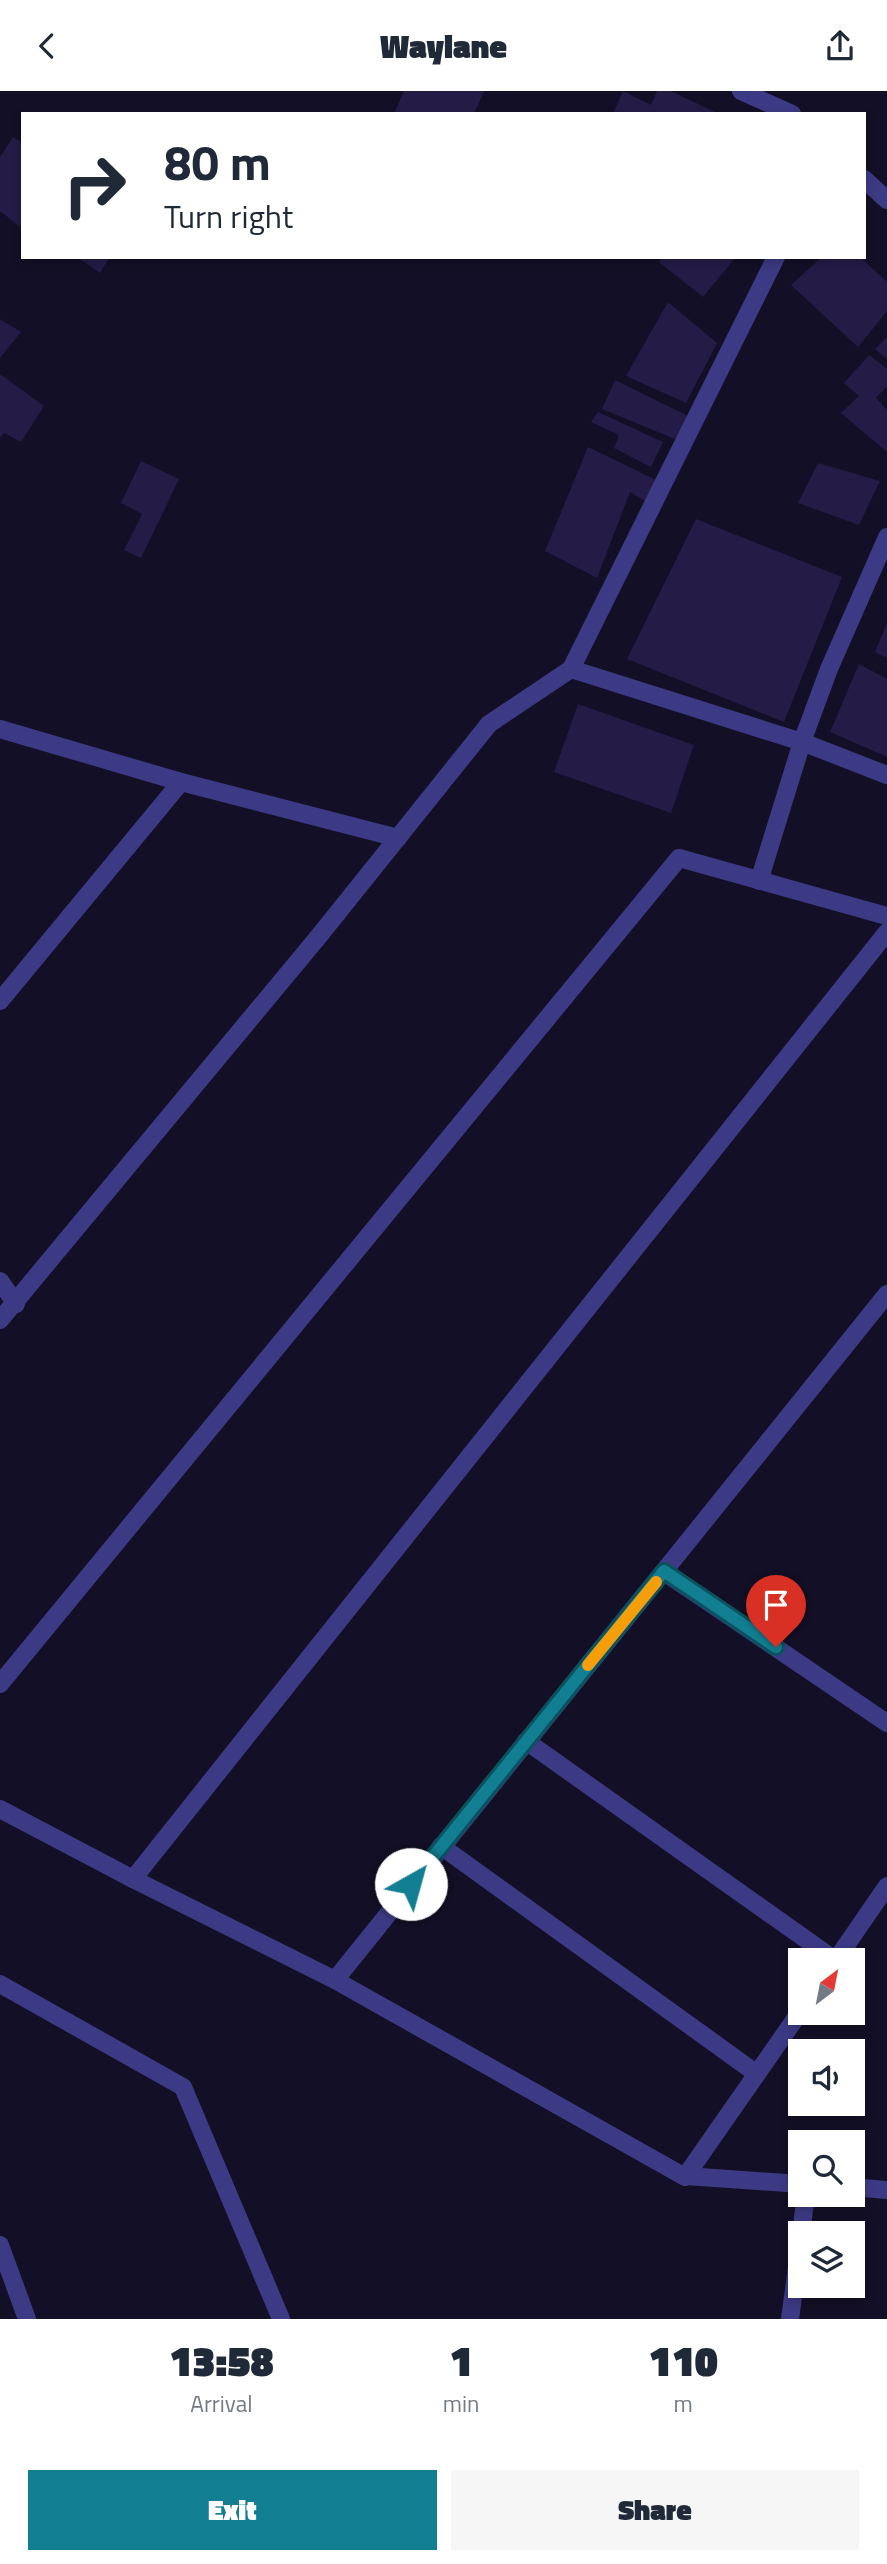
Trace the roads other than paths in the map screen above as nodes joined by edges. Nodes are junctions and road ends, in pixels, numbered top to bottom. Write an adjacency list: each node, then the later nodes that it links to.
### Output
1 (741, 91): 2 (street)
2 (788, 112)
3 (866, 181): 4 (street)
4 (887, 200)
5 (775, 259): 7 (street)
6 (887, 537): 9 (street)
7 (571, 669): 9 (street); 12 (street)
8 (0, 729): 11 (street)
9 (802, 741): 10 (street); 13 (street)
10 (887, 775)
11 (181, 782): 12 (street); 16 (street)
12 (398, 838): 19 (street)
13 (759, 881): 14 (street); 22 (street)
14 (887, 916)
15 (887, 932): 27 (street)
16 (0, 1001)
17 (0, 1281): 19 (street)
18 (887, 1294): 21 (street)
19 (16, 1304): 20 (street)
20 (0, 1320)
21 (664, 1571): 23 (street); 24 (street)
22 (0, 1684)
23 (887, 1723)
24 (526, 1741): 26 (street); 29 (street)
25 (0, 1809): 27 (street)
26 (441, 1846): 31 (street); 34 (street)
27 (133, 1879): 31 (street)
28 (887, 1887): 30 (street)
29 (819, 1948)
30 (844, 1948)
31 (335, 1980): 35 (street)
32 (0, 1984): 42 (street)
33 (791, 2025): 34 (street)
34 (757, 2074): 35 (street)
35 (686, 2176): 36 (street)
36 (788, 2183)
37 (865, 2188): 38 (street)
38 (887, 2190)
39 (0, 2245): 41 (street)
40 (793, 2298): 43 (street)
41 (27, 2319)
42 (281, 2319)
43 (790, 2319)

